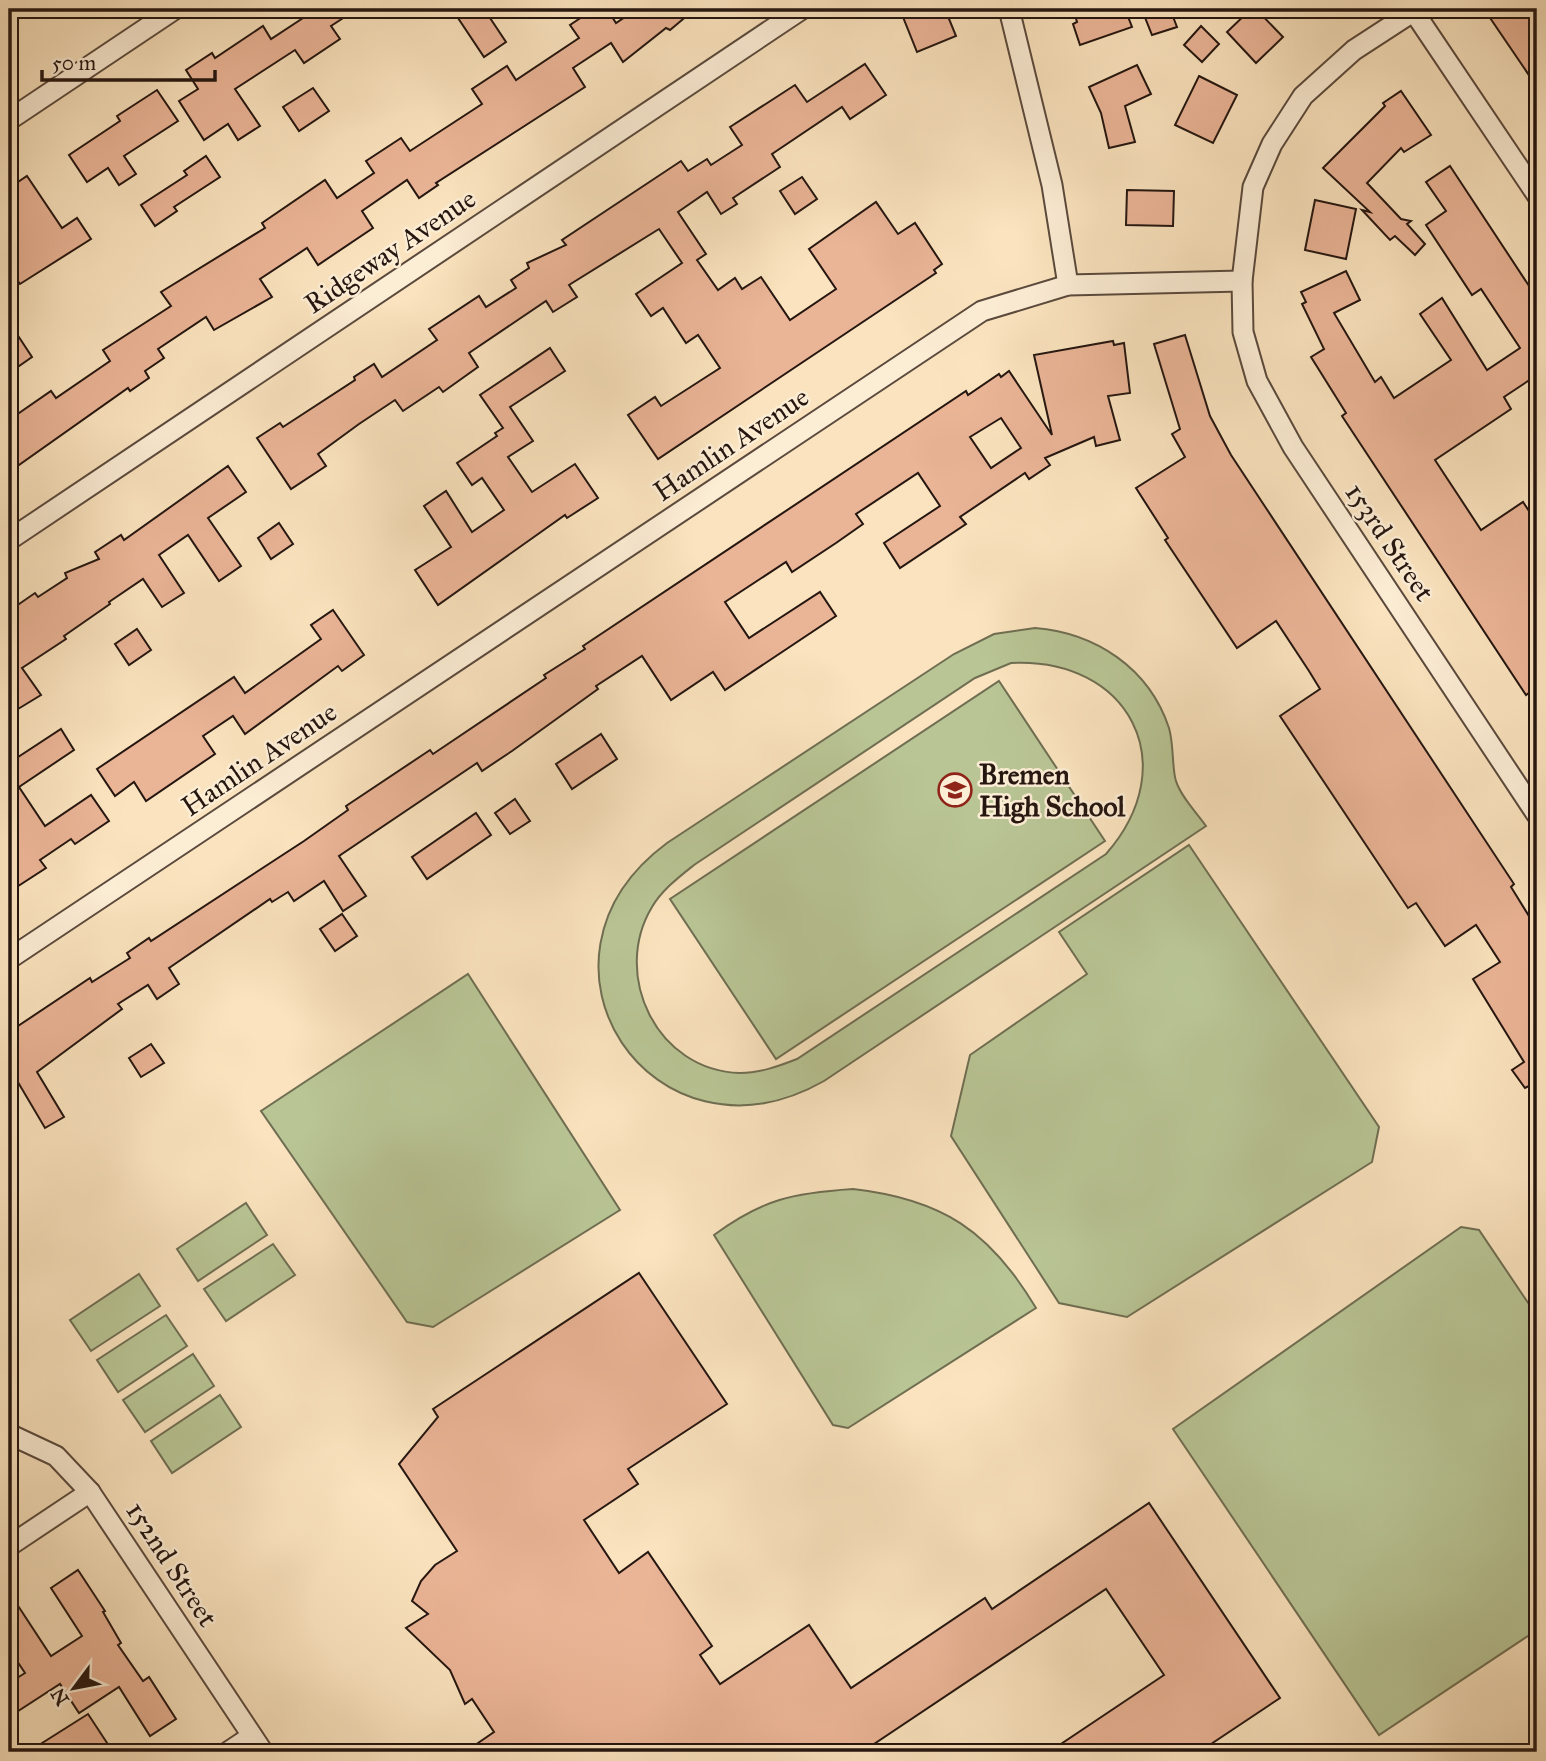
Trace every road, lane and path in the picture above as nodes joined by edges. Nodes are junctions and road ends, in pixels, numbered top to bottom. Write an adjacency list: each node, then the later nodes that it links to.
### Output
1 (175, 9): 5 (street)
2 (802, 9): 9 (street, Ridgeway Avenue)
3 (1009, 9): 8 (street)
4 (1413, 10): 6 (street); 7 (street)
5 (9, 120)
6 (1537, 195)
7 (1242, 281): 8 (street, Hamlin Avenue); 10 (street, 153rd Street)
8 (1068, 285): 11 (street, Hamlin Avenue)
9 (9, 540)
10 (1537, 815)
11 (9, 959)
12 (9, 1434): 13 (street, 152nd Street)
13 (90, 1492): 14 (street); 15 (street, 152nd Street)
14 (9, 1546)
15 (258, 1744): 16 (street)
16 (228, 1752)

